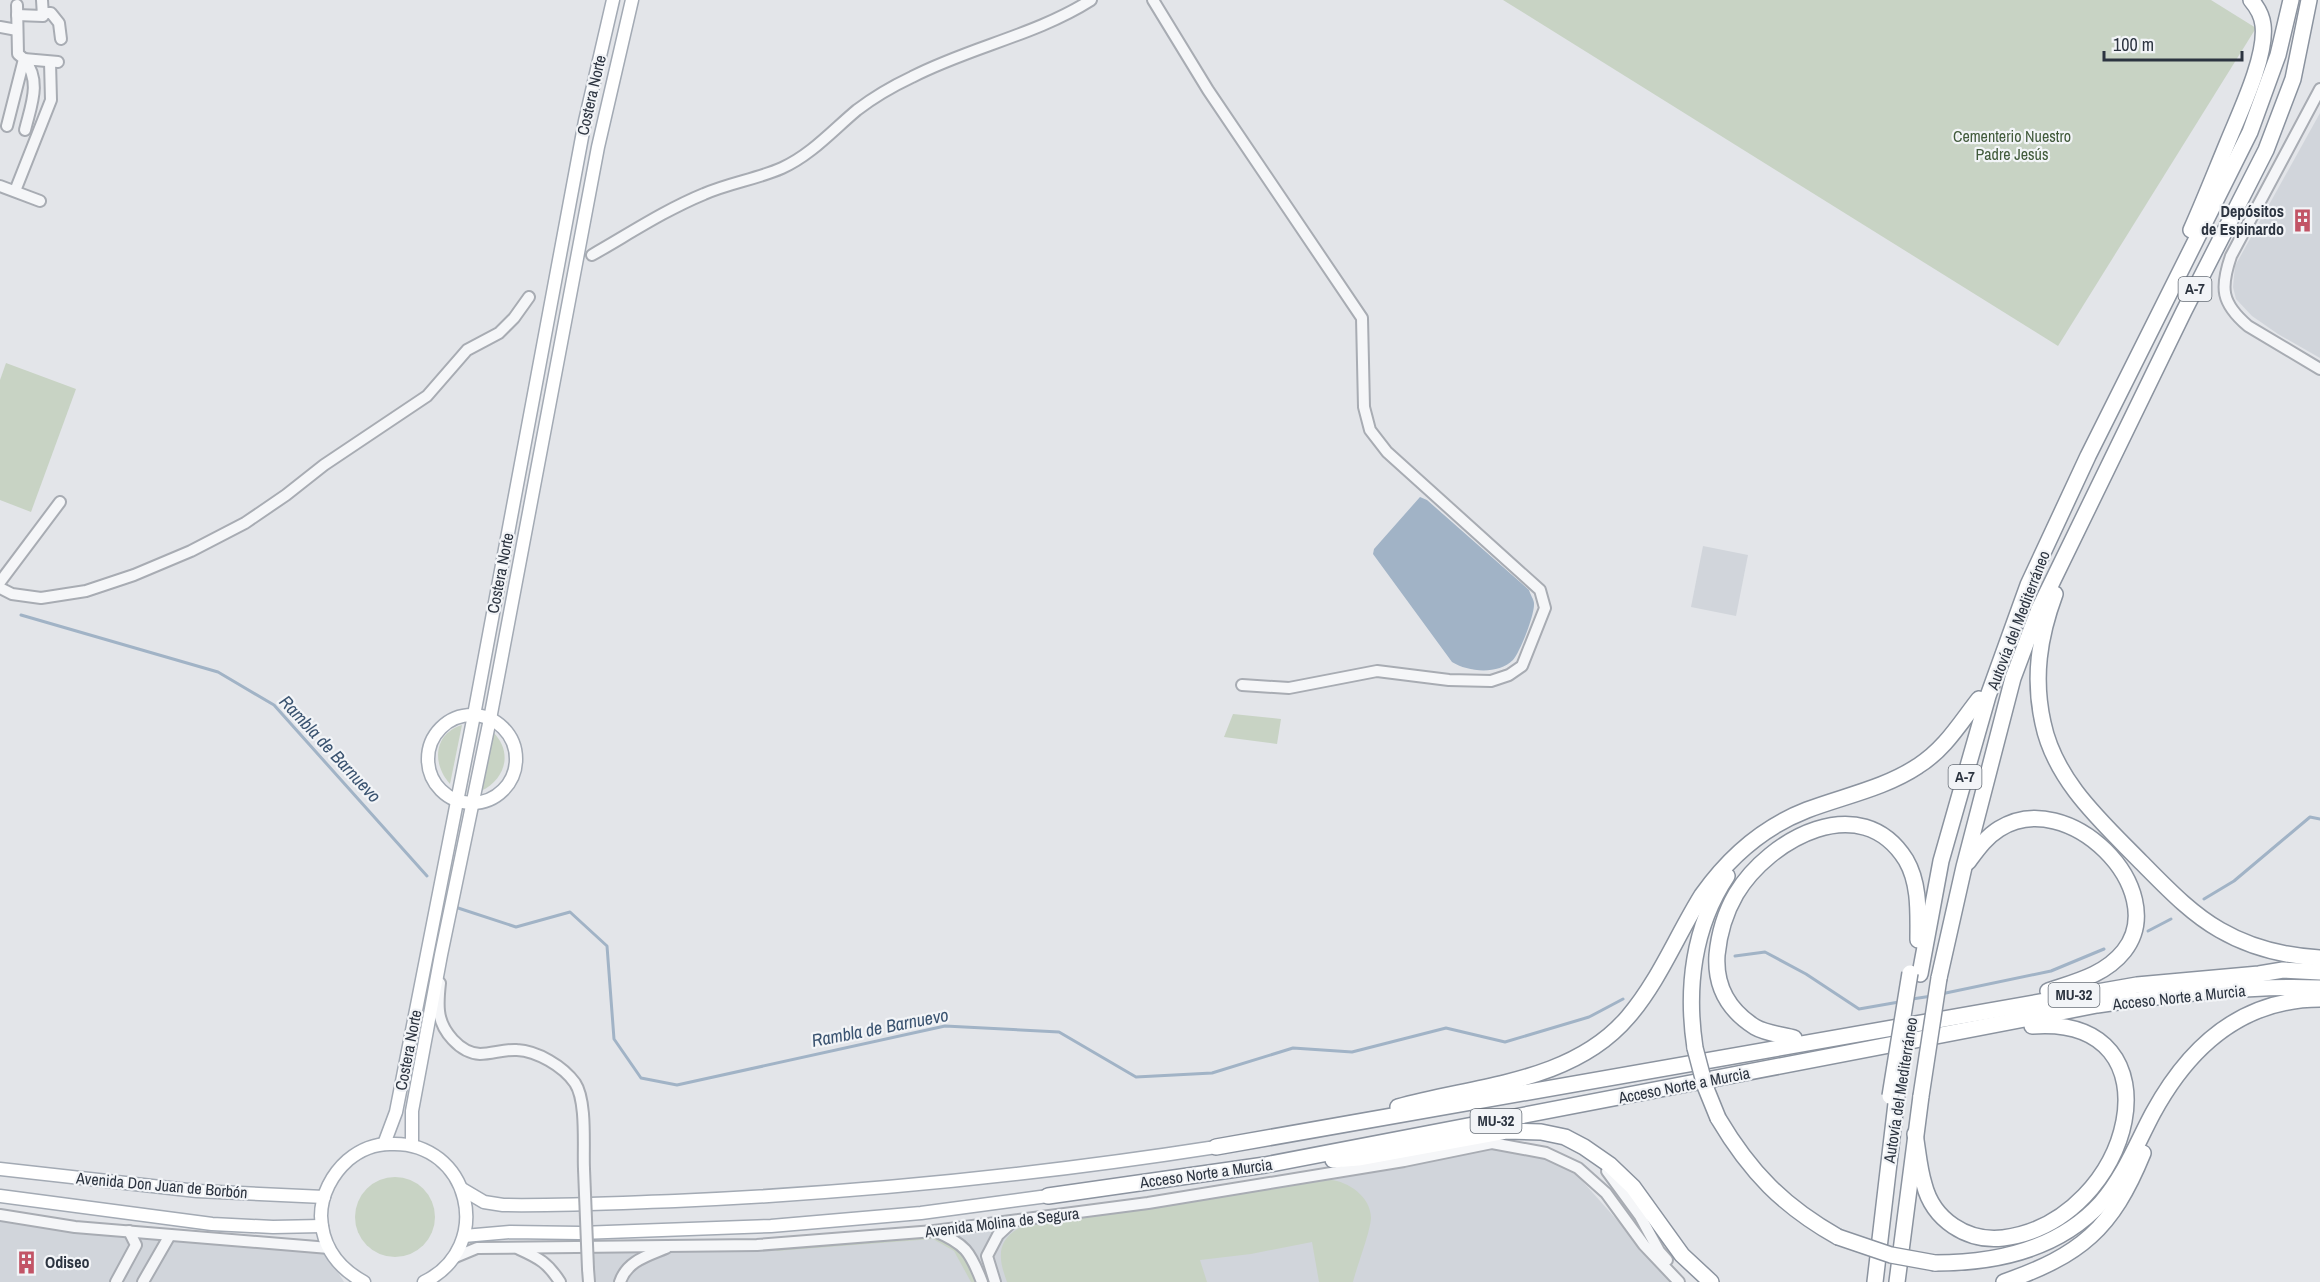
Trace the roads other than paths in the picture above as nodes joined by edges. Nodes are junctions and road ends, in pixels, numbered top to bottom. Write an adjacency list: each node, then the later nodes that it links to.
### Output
1 (42, 0): 10 (street)
2 (613, 0): 34 (main road, Costera Norte)
3 (632, 0): 35 (main road, Costera Norte)
4 (1092, 0): 23 (street)
5 (1153, 0): 32 (street)
6 (2251, 0): 26 (highway)
7 (2291, 0): 26 (highway, Autovía del Mediterráneo / A-7)
8 (2309, 0): 15 (highway, Autovía del Mediterráneo / A-7)
9 (2318, 0): 15 (highway)
10 (43, 13): 12 (street); 13 (street)
11 (0, 27): 12 (street)
12 (17, 30): 14 (street)
13 (61, 39)
14 (24, 59): 17 (street); 18 (street); 19 (street)
15 (2293, 79): 27 (highway, Autovía del Mediterráneo / A-7)
16 (2320, 89): 25 (street)
17 (2, 126): 18 (street)
18 (25, 130): 19 (street)
19 (37, 134): 21 (street)
20 (0, 186): 21 (street)
21 (15, 191): 22 (street)
22 (40, 201)
23 (592, 255)
24 (529, 297): 31 (street)
25 (2320, 369)
26 (2115, 399): 30 (highway, Autovía del Mediterráneo / A-7)
27 (2092, 496): 39 (highway, Autovía del Mediterráneo / A-7); 42 (highway)
28 (60, 502): 29 (street)
29 (0, 582)
30 (2028, 585): 33 (highway); 45 (highway, Autovía del Mediterráneo / A-7)
31 (0, 588)
32 (1242, 685)
33 (1979, 699): 38 (highway); 40 (highway)
34 (474, 715): 35 (main road); 36 (main road, Costera Norte); 36 (main road)
35 (490, 719): 37 (main road, Costera Norte); 37 (main road)
36 (457, 800): 37 (main road); 55 (main road, Costera Norte)
37 (473, 802): 41 (main road, Costera Norte)
38 (1788, 819): 51 (highway, bridge); 53 (highway)
39 (1964, 867): 47 (highway); 54 (highway, Autovía del Mediterráneo / A-7, bridge)
40 (1918, 940): 45 (highway); 50 (highway)
41 (441, 955): 56 (main road, Costera Norte); 81 (street, bridge)
42 (2320, 958)
43 (2283, 970): 44 (highway, Acceso Norte a Murcia / MU-32); 47 (highway); 57 (highway, Acceso Norte a Murcia / MU-32)
44 (2320, 972)
45 (1915, 974): 52 (highway, Autovía del Mediterráneo / A-7)
46 (2320, 988): 49 (highway, Acceso Norte a Murcia / MU-32)
47 (2048, 991): 50 (highway)
48 (2320, 999): 51 (highway)
49 (1943, 1036): 54 (highway); 59 (highway, Acceso Norte a Murcia / MU-32)
50 (1794, 1038): 53 (highway)
51 (2171, 1082): 91 (highway)
52 (1893, 1096): 88 (highway); 89 (highway, Autovía del Mediterráneo / A-7)
53 (1363, 1116): 57 (highway)
54 (1915, 1134): 90 (highway, Autovía del Mediterráneo / A-7)
55 (384, 1144): 56 (main road); 64 (main road)
56 (412, 1145): 61 (main road)
57 (1216, 1147): 61 (main road)
58 (1584, 1147): 59 (highway); 86 (street); 87 (highway)
59 (1265, 1165): 63 (highway, Acceso Norte a Murcia / MU-32)
60 (0, 1169): 64 (main road, Avenida Don Juan de Borbón)
61 (462, 1189): 71 (main road)
62 (0, 1196): 67 (main road, Avenida Don Juan de Borbón)
63 (1048, 1196): 71 (main road, Avenida Molina de Segura)
64 (324, 1197): 67 (main road)
65 (0, 1215): 69 (street)
66 (1013, 1221): 68 (street, Avenida Molina de Segura); 84 (street); 85 (street, Avenida Molina de Segura)
67 (322, 1226): 73 (main road)
68 (934, 1231): 72 (street, Avenida Molina de Segura); 83 (street)
69 (129, 1232): 70 (street); 77 (street)
70 (170, 1235): 73 (street); 78 (street)
71 (464, 1236): 75 (main road)
72 (669, 1246): 74 (street, Avenida Molina de Segura); 82 (street)
73 (329, 1248): 76 (main road)
74 (516, 1248): 75 (street, Avenida Molina de Segura); 80 (street)
75 (453, 1258): 79 (main road)
76 (358, 1281)
77 (116, 1282)
78 (143, 1282)
79 (424, 1282)
80 (560, 1282)
81 (589, 1282)
82 (620, 1282)
83 (982, 1282)
84 (995, 1282)
85 (1679, 1282)
86 (1685, 1282)
87 (1711, 1282)
88 (1867, 1282)
89 (1875, 1282)
90 (1897, 1282)
91 (2004, 1282)

